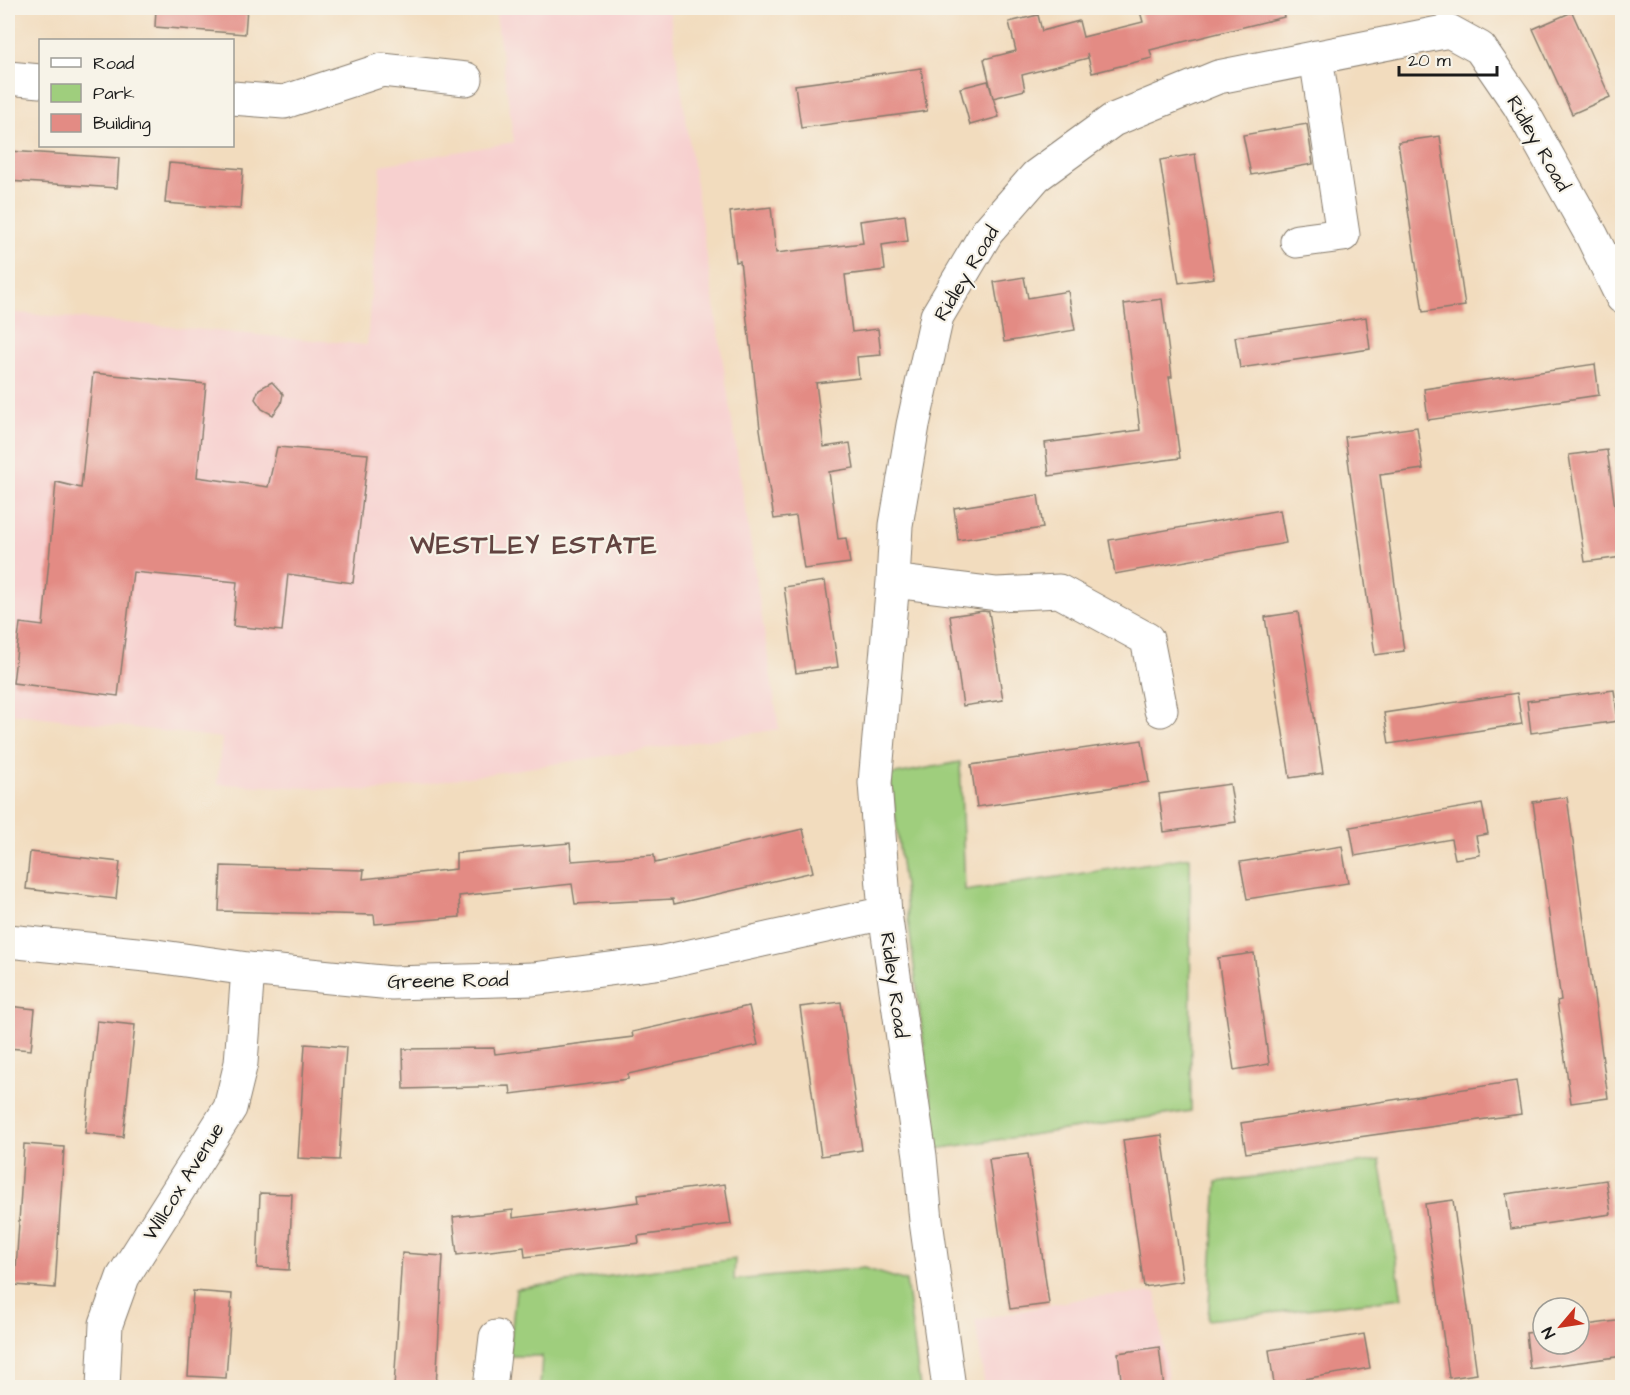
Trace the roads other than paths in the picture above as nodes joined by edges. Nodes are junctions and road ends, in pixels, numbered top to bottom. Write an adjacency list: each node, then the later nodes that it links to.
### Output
1 (1316, 57): 6 (street); 7 (street, Ridley Road); 8 (street, Ridley Road)
2 (8, 78): 4 (street)
3 (466, 79): 5 (street)
4 (39, 81)
5 (234, 98)
6 (1297, 241)
7 (1623, 297)
8 (893, 581): 9 (street); 10 (street, Ridley Road)
9 (1161, 710)
10 (885, 913): 12 (street, Greene Road); 16 (street, Ridley Road)
11 (8, 940): 12 (street, Greene Road)
12 (248, 969): 14 (street, Willcox Avenue)
13 (496, 1337): 15 (street)
14 (103, 1388)
15 (490, 1388)
16 (949, 1388)

